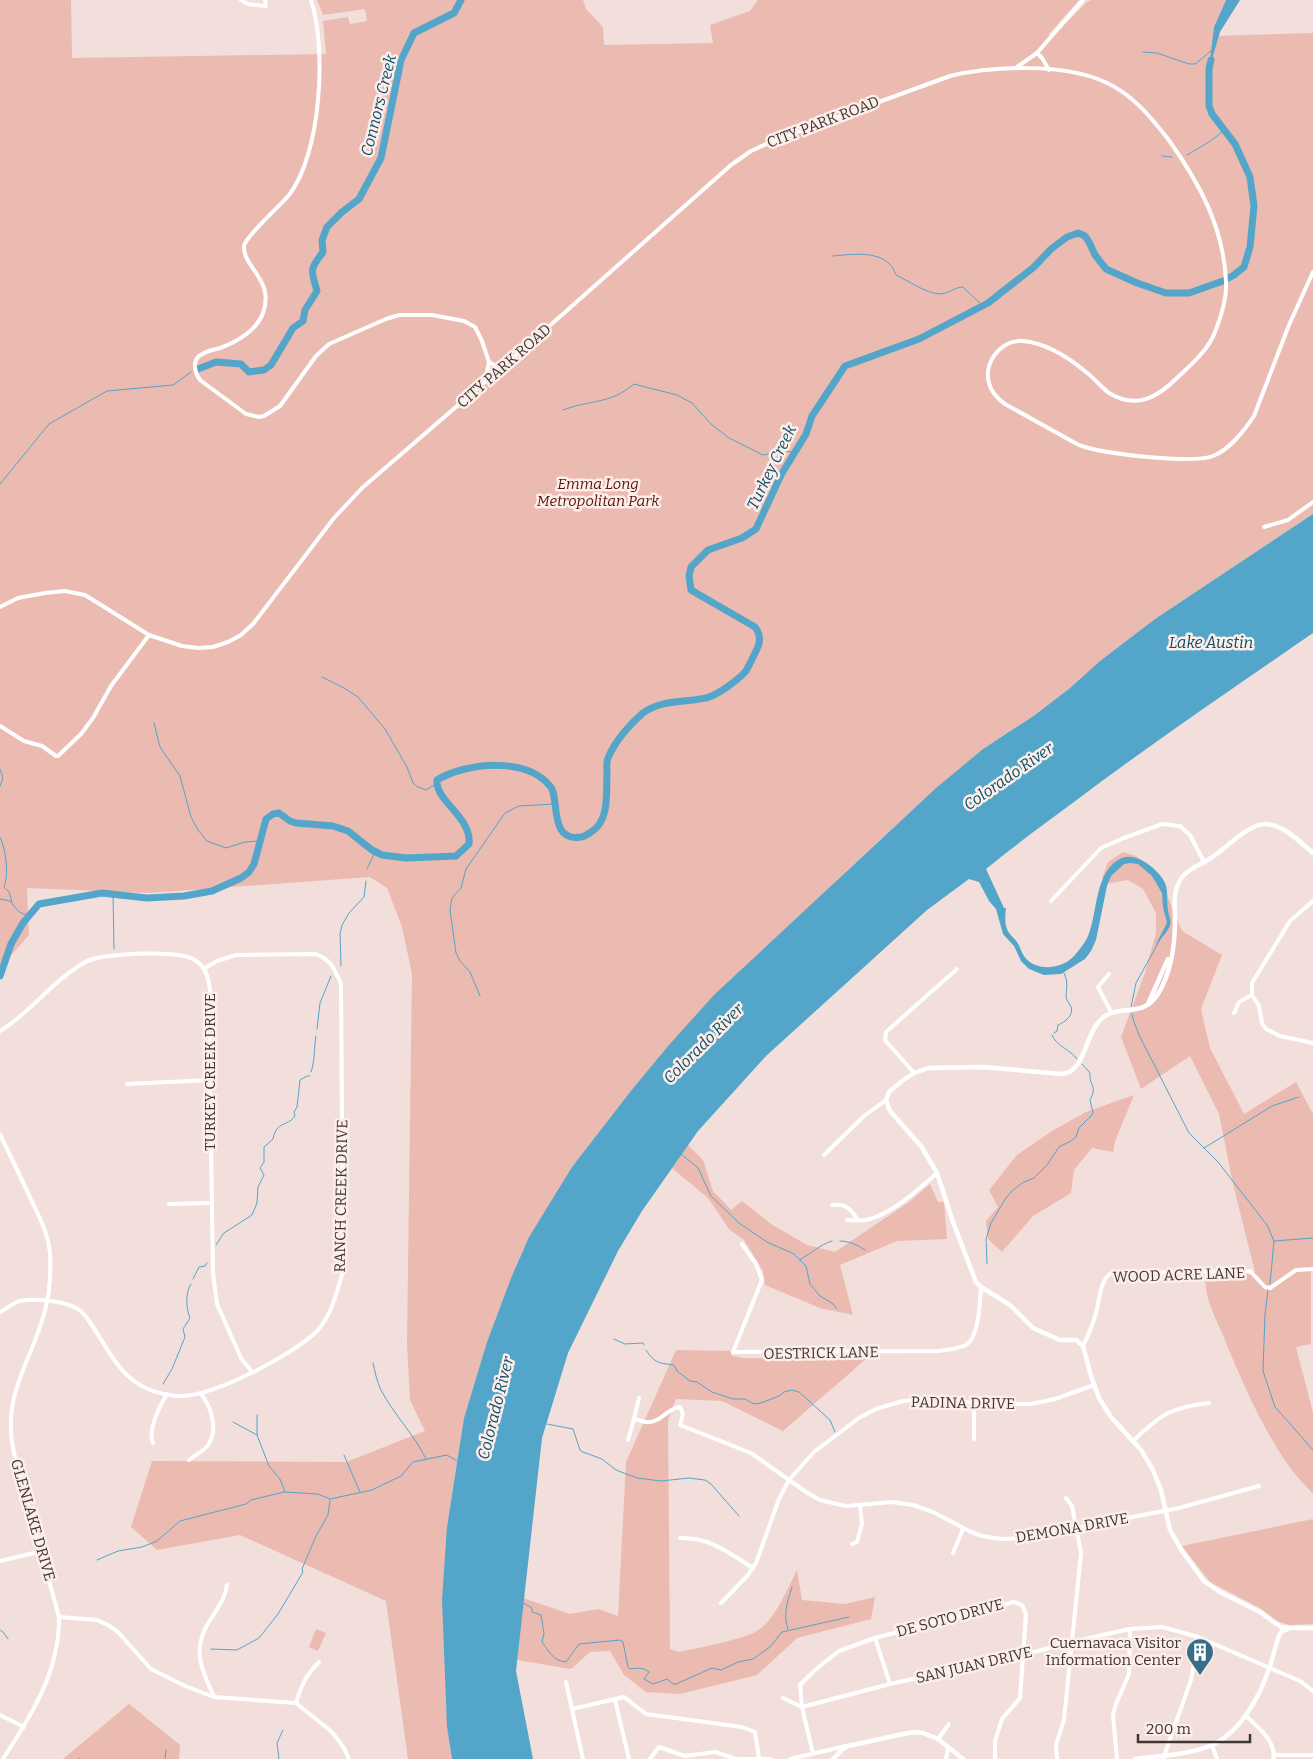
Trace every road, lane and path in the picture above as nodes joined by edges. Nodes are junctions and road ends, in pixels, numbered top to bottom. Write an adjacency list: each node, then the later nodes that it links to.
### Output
1 (241, 0): 2 (street)
2 (265, 0)
3 (311, 0): 9 (street)
4 (1083, 0): 5 (street)
5 (1037, 53): 6 (street); 7 (street)
6 (1015, 68): 7 (street, CITY PARK ROAD); 10 (street, CITY PARK ROAD)
7 (1049, 70): 8 (street, CITY PARK ROAD)
8 (1313, 272)
9 (489, 362): 10 (street); 11 (street)
10 (501, 369): 11 (street, CITY PARK ROAD)
11 (485, 383): 15 (street, CITY PARK ROAD)
12 (1313, 502): 13 (street)
13 (1264, 527)
14 (0, 607): 15 (street, CITY PARK ROAD)
15 (149, 634): 16 (street)
16 (0, 726)
17 (1313, 853): 18 (street)
18 (1204, 862): 19 (street); 25 (street)
19 (1052, 900)
20 (1313, 901): 24 (street)
21 (205, 968): 27 (street); 30 (street, TURKEY CREEK DRIVE); 47 (street, RANCH CREEK DRIVE)
22 (957, 969): 29 (street)
23 (1109, 974): 25 (street)
24 (1252, 995): 26 (street); 28 (street)
25 (1111, 1012): 29 (street)
26 (1234, 1013)
27 (0, 1031)
28 (1313, 1043)
29 (914, 1073): 32 (street)
30 (210, 1080): 31 (street); 36 (street, TURKEY CREEK DRIVE)
31 (127, 1084)
32 (886, 1100): 34 (street); 35 (street)
33 (0, 1134): 44 (street, GLENLAKE DRIVE)
34 (824, 1154)
35 (937, 1173): 40 (street); 43 (street)
36 (212, 1203): 37 (street); 47 (street, TURKEY CREEK DRIVE)
37 (169, 1204)
38 (832, 1205): 40 (street)
39 (847, 1220): 40 (street)
40 (858, 1220)
41 (742, 1244): 43 (street, OESTRICK LANE)
42 (1313, 1270): 46 (street, WOOD ACRE LANE)
43 (982, 1288): 46 (street)
44 (48, 1300): 45 (street, RANCH CREEK DRIVE); 50 (street, RANCH CREEK DRIVE); 69 (street, GLENLAKE DRIVE)
45 (0, 1312)
46 (1083, 1346): 48 (street)
47 (252, 1372): 49 (street, RANCH CREEK DRIVE)
48 (1094, 1385): 52 (street, PADINA DRIVE); 57 (street)
49 (200, 1393): 50 (street, RANCH CREEK DRIVE); 59 (street)
50 (167, 1394): 58 (street)
51 (639, 1398): 54 (street)
52 (974, 1403): 55 (street); 60 (street, PADINA DRIVE)
53 (1210, 1403): 57 (street)
54 (634, 1419): 56 (street); 60 (street, DEMONA DRIVE)
55 (974, 1439)
56 (628, 1440)
57 (1133, 1441): 64 (street)
58 (153, 1443)
59 (189, 1460)
60 (789, 1480): 63 (street, DEMONA DRIVE); 72 (street, PADINA DRIVE)
61 (1259, 1486): 64 (street, DEMONA DRIVE)
62 (1066, 1498): 66 (street)
63 (860, 1504): 65 (street, DEMONA DRIVE); 68 (street)
64 (1165, 1511): 66 (street, DEMONA DRIVE); 76 (street)
65 (963, 1528): 66 (street, DEMONA DRIVE); 70 (street)
66 (1077, 1528): 81 (street)
67 (680, 1538): 72 (street)
68 (852, 1544)
69 (42, 1551): 71 (street); 75 (street, GLENLAKE DRIVE)
70 (953, 1553)
71 (0, 1561)
72 (753, 1568): 74 (street, PADINA DRIVE)
73 (227, 1585): 88 (street)
74 (722, 1604)
75 (59, 1618): 88 (street); 97 (street, GLENLAKE DRIVE)
76 (1290, 1628): 77 (street); 84 (street)
77 (1313, 1628)
78 (1130, 1630): 79 (street, SAN JUAN DRIVE); 81 (street, SAN JUAN DRIVE); 121 (street)
79 (1198, 1637): 84 (street, SAN JUAN DRIVE); 104 (street)
80 (875, 1638): 82 (street, DE SOTO DRIVE); 86 (street); 92 (street, DE SOTO DRIVE)
81 (1072, 1642): 82 (street, SAN JUAN DRIVE); 120 (street)
82 (1023, 1655): 86 (street, SAN JUAN DRIVE); 119 (street, DE SOTO DRIVE)
83 (319, 1662): 91 (street)
84 (1269, 1668): 87 (street, SAN JUAN DRIVE); 95 (street)
85 (566, 1682): 93 (street)
86 (890, 1684): 92 (street, SAN JUAN DRIVE)
87 (1313, 1691)
88 (214, 1697): 91 (street)
89 (783, 1698): 92 (street)
90 (615, 1700): 93 (street); 107 (street); 111 (street)
91 (296, 1703): 109 (street)
92 (802, 1707): 102 (street, DE SOTO DRIVE)
93 (572, 1709): 110 (street)
94 (0, 1715): 97 (street)
95 (1245, 1715): 99 (street); 105 (street)
96 (949, 1724): 98 (street)
97 (24, 1727): 108 (street, GLENLAKE DRIVE)
98 (938, 1739): 100 (street); 101 (street)
99 (1212, 1745): 104 (street); 123 (street)
100 (848, 1746): 102 (street); 116 (street)
101 (948, 1748): 117 (street); 118 (street)
102 (813, 1754): 115 (street)
103 (1313, 1755): 105 (street)
104 (1163, 1757): 122 (street)
105 (1274, 1757)
106 (686, 1758): 112 (street); 113 (street)
107 (759, 1758): 113 (street); 114 (street)
108 (3, 1759)
109 (349, 1759)
110 (582, 1759)
111 (629, 1759)
112 (650, 1759)
113 (736, 1759)
114 (771, 1759)
115 (790, 1759)
116 (832, 1759)
117 (946, 1759)
118 (963, 1759)
119 (995, 1759)
120 (1057, 1759)
121 (1117, 1759)
122 (1135, 1759)
123 (1217, 1759)

